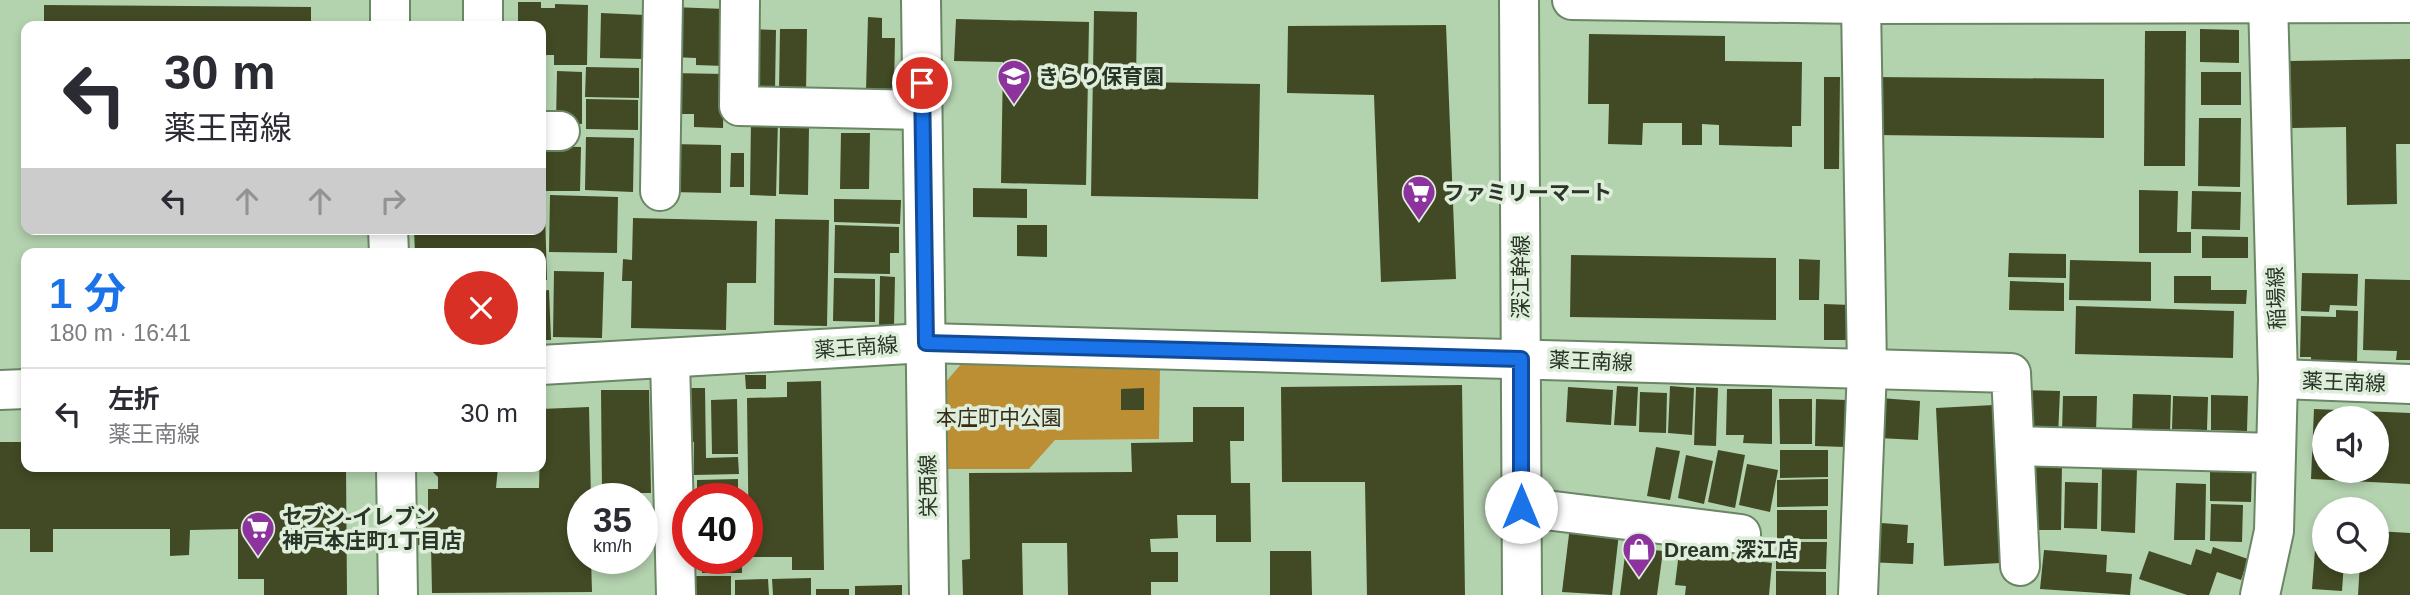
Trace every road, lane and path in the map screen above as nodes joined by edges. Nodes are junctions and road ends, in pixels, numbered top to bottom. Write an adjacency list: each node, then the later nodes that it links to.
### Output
1 (390, 0): 11 (street)
2 (484, 0): 12 (street)
3 (663, 0): 14 (street)
4 (740, 0): 13 (street)
5 (921, 0): 13 (street, 栄西線)
6 (1519, 0): 16 (street, 深江幹線)
7 (1572, 0): 10 (street)
8 (2268, 0): 9 (street); 10 (street); 20 (street, 稲場線)
9 (2410, 3)
10 (1861, 4): 19 (street)
11 (390, 21)
12 (484, 21)
13 (922, 110): 15 (street, 栄西線)
14 (660, 191)
15 (926, 343): 16 (street, 薬王南線); 17 (street, 薬王南線); 32 (street, 栄西線)
16 (1521, 359): 19 (street, 薬王南線); 27 (street, 深江幹線)
17 (670, 360): 18 (street, 薬王南線); 31 (street)
18 (546, 365)
19 (1867, 369): 24 (street, 薬王南線); 34 (street)
20 (2278, 379): 21 (street, 薬王南線); 25 (street, 稲場線)
21 (2410, 384)
22 (21, 389): 23 (street)
23 (0, 390)
24 (2015, 446): 25 (street); 29 (street)
25 (2276, 453): 35 (street, 稲場線)
26 (396, 472): 30 (street)
27 (1521, 507): 28 (street); 33 (street, 深江幹線)
28 (1741, 534)
29 (2020, 566)
30 (398, 595)
31 (676, 595)
32 (929, 595)
33 (1522, 595)
34 (1858, 595)
35 (2260, 595)

